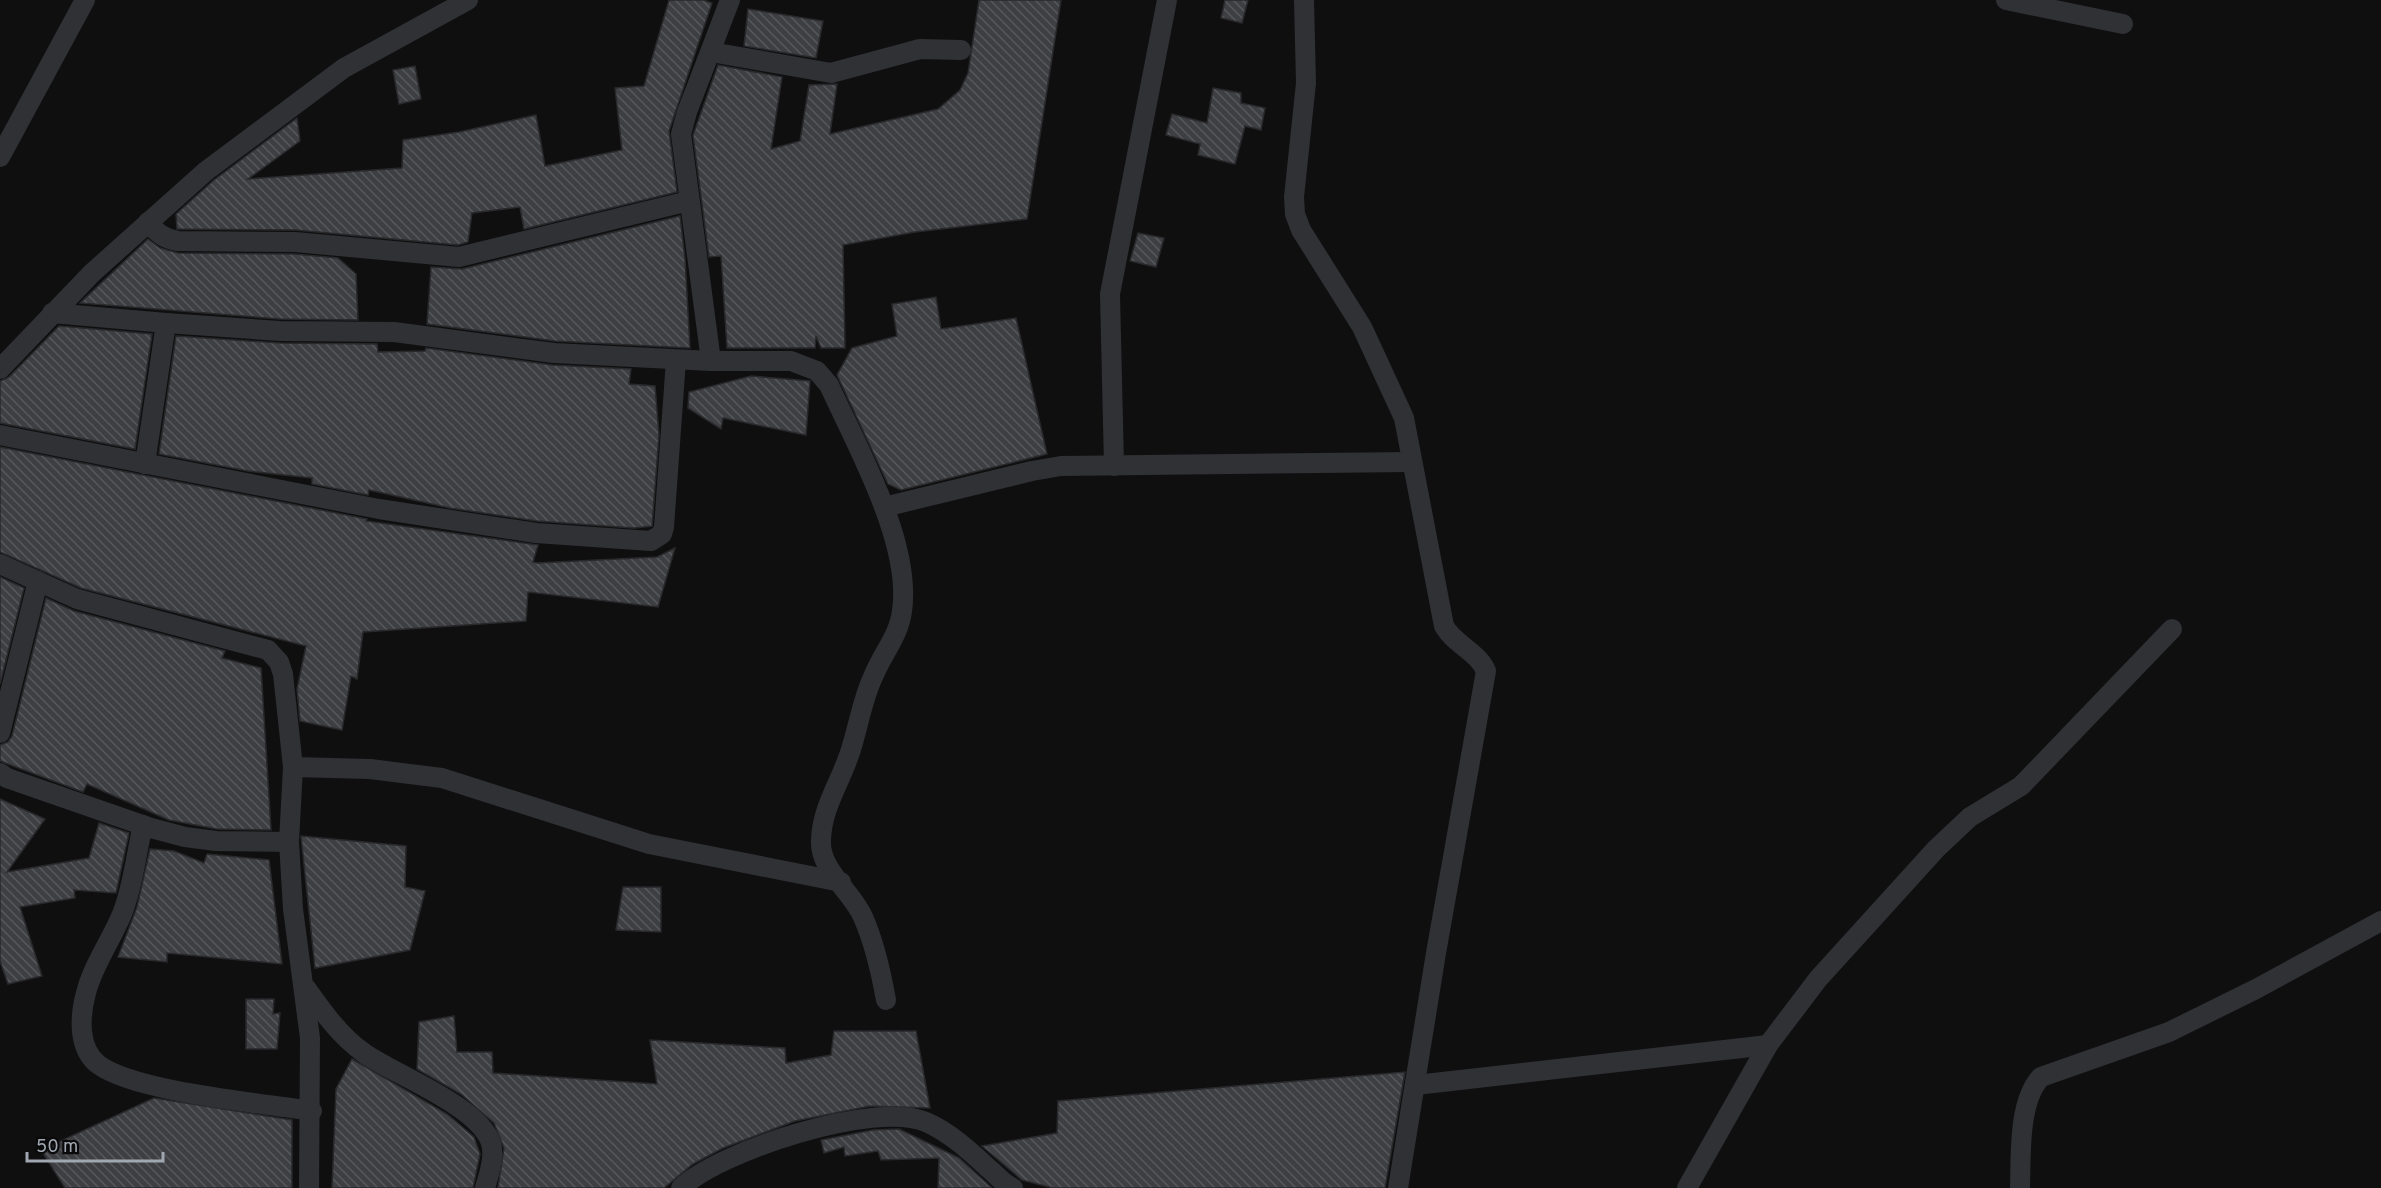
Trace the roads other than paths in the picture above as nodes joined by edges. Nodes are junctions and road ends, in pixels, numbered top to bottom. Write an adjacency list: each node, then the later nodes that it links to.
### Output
1 (86, 0): 10 (street)
2 (468, 0): 12 (street)
3 (730, 0): 9 (street)
4 (1167, 0): 21 (street)
5 (1304, 0): 19 (street)
6 (2006, 0): 7 (street)
7 (2123, 24)
8 (961, 50): 9 (street)
9 (711, 52): 11 (street)
10 (0, 157)
11 (689, 201): 12 (street); 16 (street)
12 (148, 222): 13 (street)
13 (52, 313): 14 (street); 17 (street)
14 (166, 323): 15 (street); 20 (street)
15 (676, 360): 16 (street); 20 (street)
16 (711, 361): 22 (street)
17 (0, 369)
18 (0, 435): 20 (street)
19 (1411, 462): 21 (street); 36 (street)
20 (145, 464)
21 (1114, 466): 22 (street)
22 (884, 507): 31 (street)
23 (0, 564): 24 (street)
24 (38, 582): 26 (street); 27 (street)
25 (2172, 629): 35 (street)
26 (0, 733)
27 (293, 767): 30 (street); 31 (street)
28 (0, 773): 29 (street)
29 (143, 825): 30 (street); 37 (street)
30 (289, 842): 33 (street)
31 (841, 882): 34 (street)
32 (2381, 921): 44 (street)
33 (303, 984): 37 (street); 39 (street)
34 (886, 1000)
35 (1768, 1045): 36 (street); 43 (street)
36 (1416, 1085): 42 (street)
37 (312, 1111): 38 (street)
38 (309, 1188)
39 (485, 1188)
40 (681, 1188): 41 (street)
41 (1012, 1188)
42 (1398, 1188)
43 (1688, 1188)
44 (2020, 1188)

